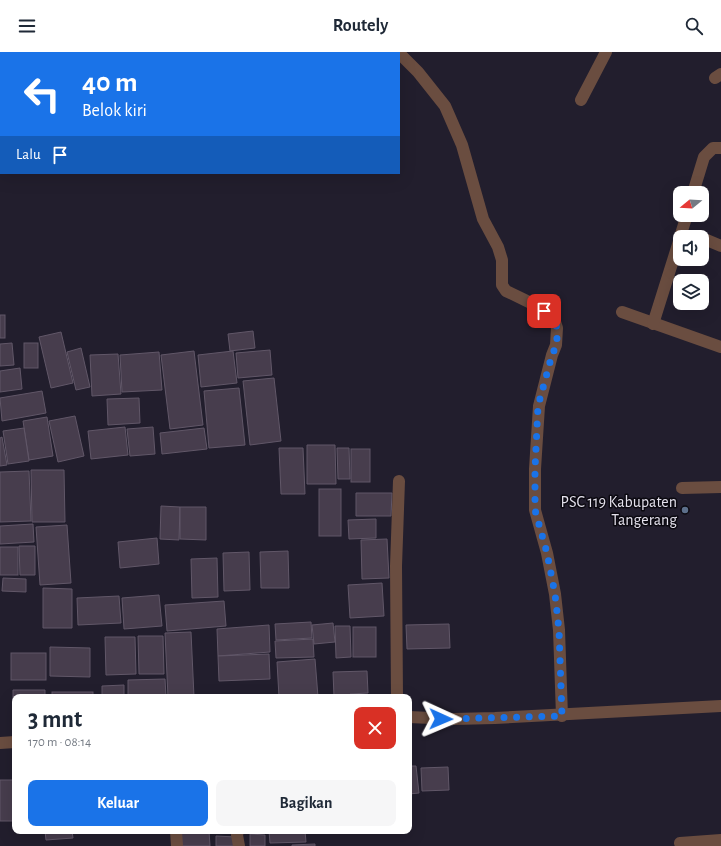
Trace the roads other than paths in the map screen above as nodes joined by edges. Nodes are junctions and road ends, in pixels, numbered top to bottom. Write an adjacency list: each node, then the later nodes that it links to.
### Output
1 (606, 52): 3 (street)
2 (400, 54): 17 (street)
3 (581, 100)
4 (721, 148): 5 (street)
5 (695, 186)
6 (709, 241): 7 (street)
7 (721, 246)
8 (673, 260): 10 (street)
9 (622, 312): 10 (street)
10 (653, 324): 11 (street)
11 (721, 347)
12 (399, 481): 15 (street)
13 (721, 487): 14 (street)
14 (682, 488)
15 (397, 694)
16 (721, 706): 17 (street)
17 (562, 716): 18 (street)
18 (412, 717)
19 (12, 742): 20 (street)
20 (0, 743)
21 (176, 834): 25 (street)
22 (237, 834): 26 (street)
23 (721, 840): 24 (street)
24 (680, 843)
25 (177, 846)
26 (239, 846)

